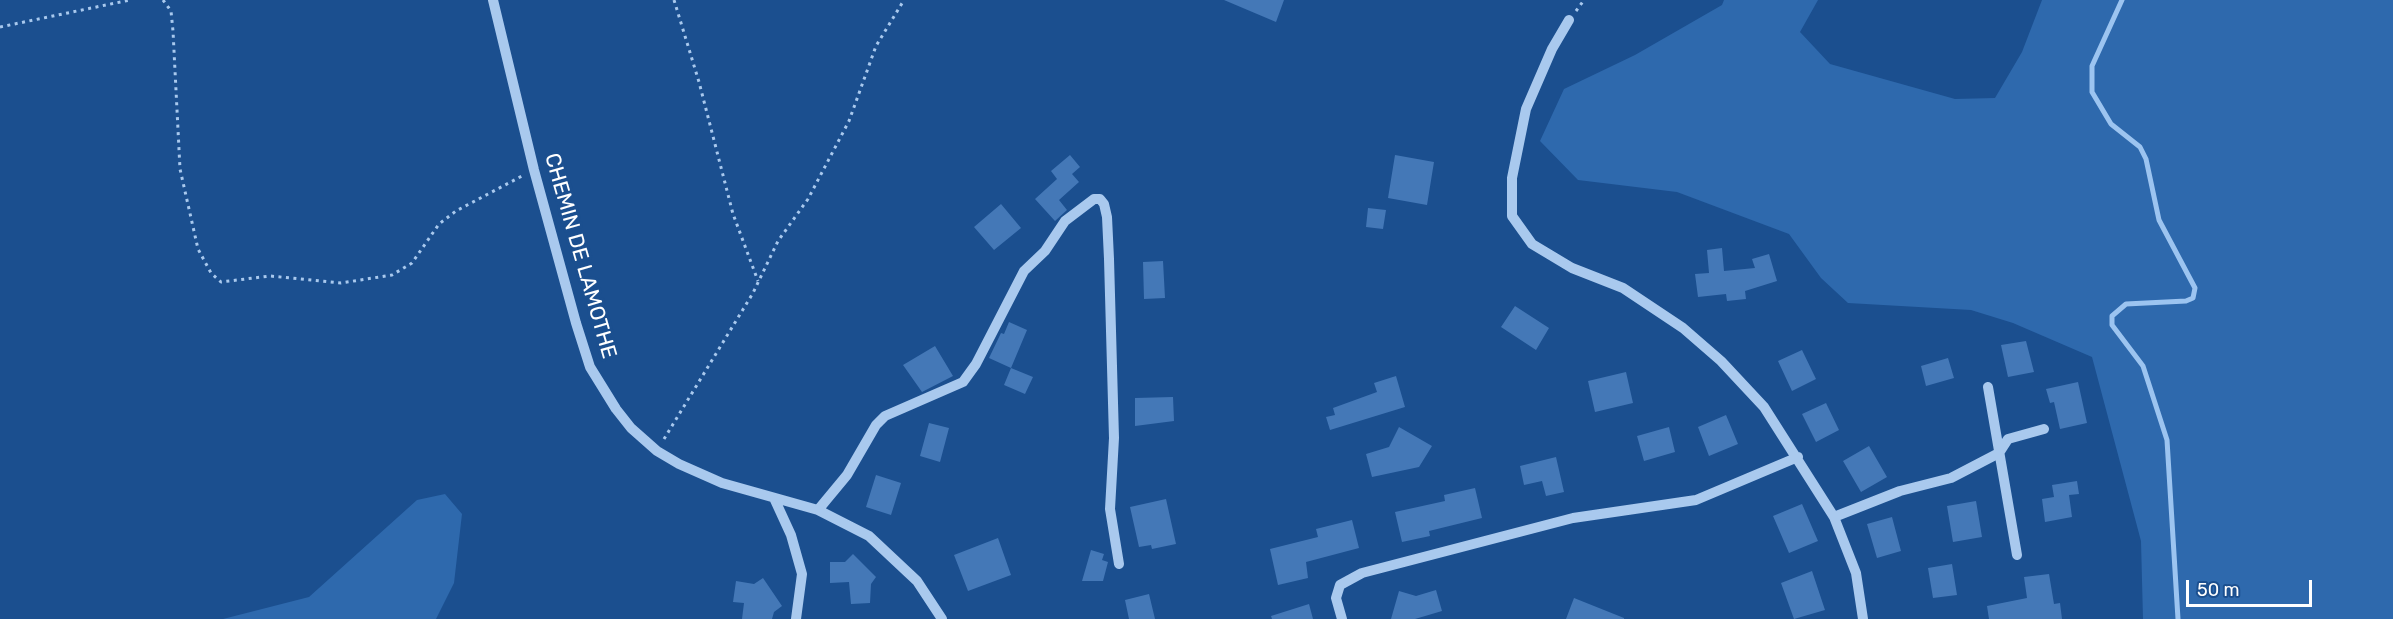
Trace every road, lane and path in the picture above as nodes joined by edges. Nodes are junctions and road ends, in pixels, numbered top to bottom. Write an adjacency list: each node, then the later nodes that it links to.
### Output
1 (130, 0): 7 (path)
2 (163, 0): 8 (path)
3 (493, 0): 8 (street, CHEMIN DE LAMOTHE)
4 (674, 0): 9 (path)
5 (904, 0): 9 (path)
6 (1569, 20): 14 (street)
7 (0, 27)
8 (534, 170): 12 (street, CHEMIN DE LAMOTHE)
9 (758, 281): 12 (path)
10 (1988, 387): 13 (street)
11 (2044, 429): 13 (street)
12 (657, 451): 15 (street, CHEMIN DE LAMOTHE)
13 (1999, 453): 17 (street); 18 (street)
14 (1798, 457): 17 (street); 22 (street)
15 (774, 498): 16 (street, CHEMIN DE LAMOTHE); 20 (street)
16 (818, 510): 19 (street); 21 (street, CHEMIN DE LAMOTHE)
17 (1834, 516): 23 (street)
18 (2017, 555)
19 (1119, 564)
20 (796, 619)
21 (942, 619)
22 (1342, 619)
23 (1863, 619)

